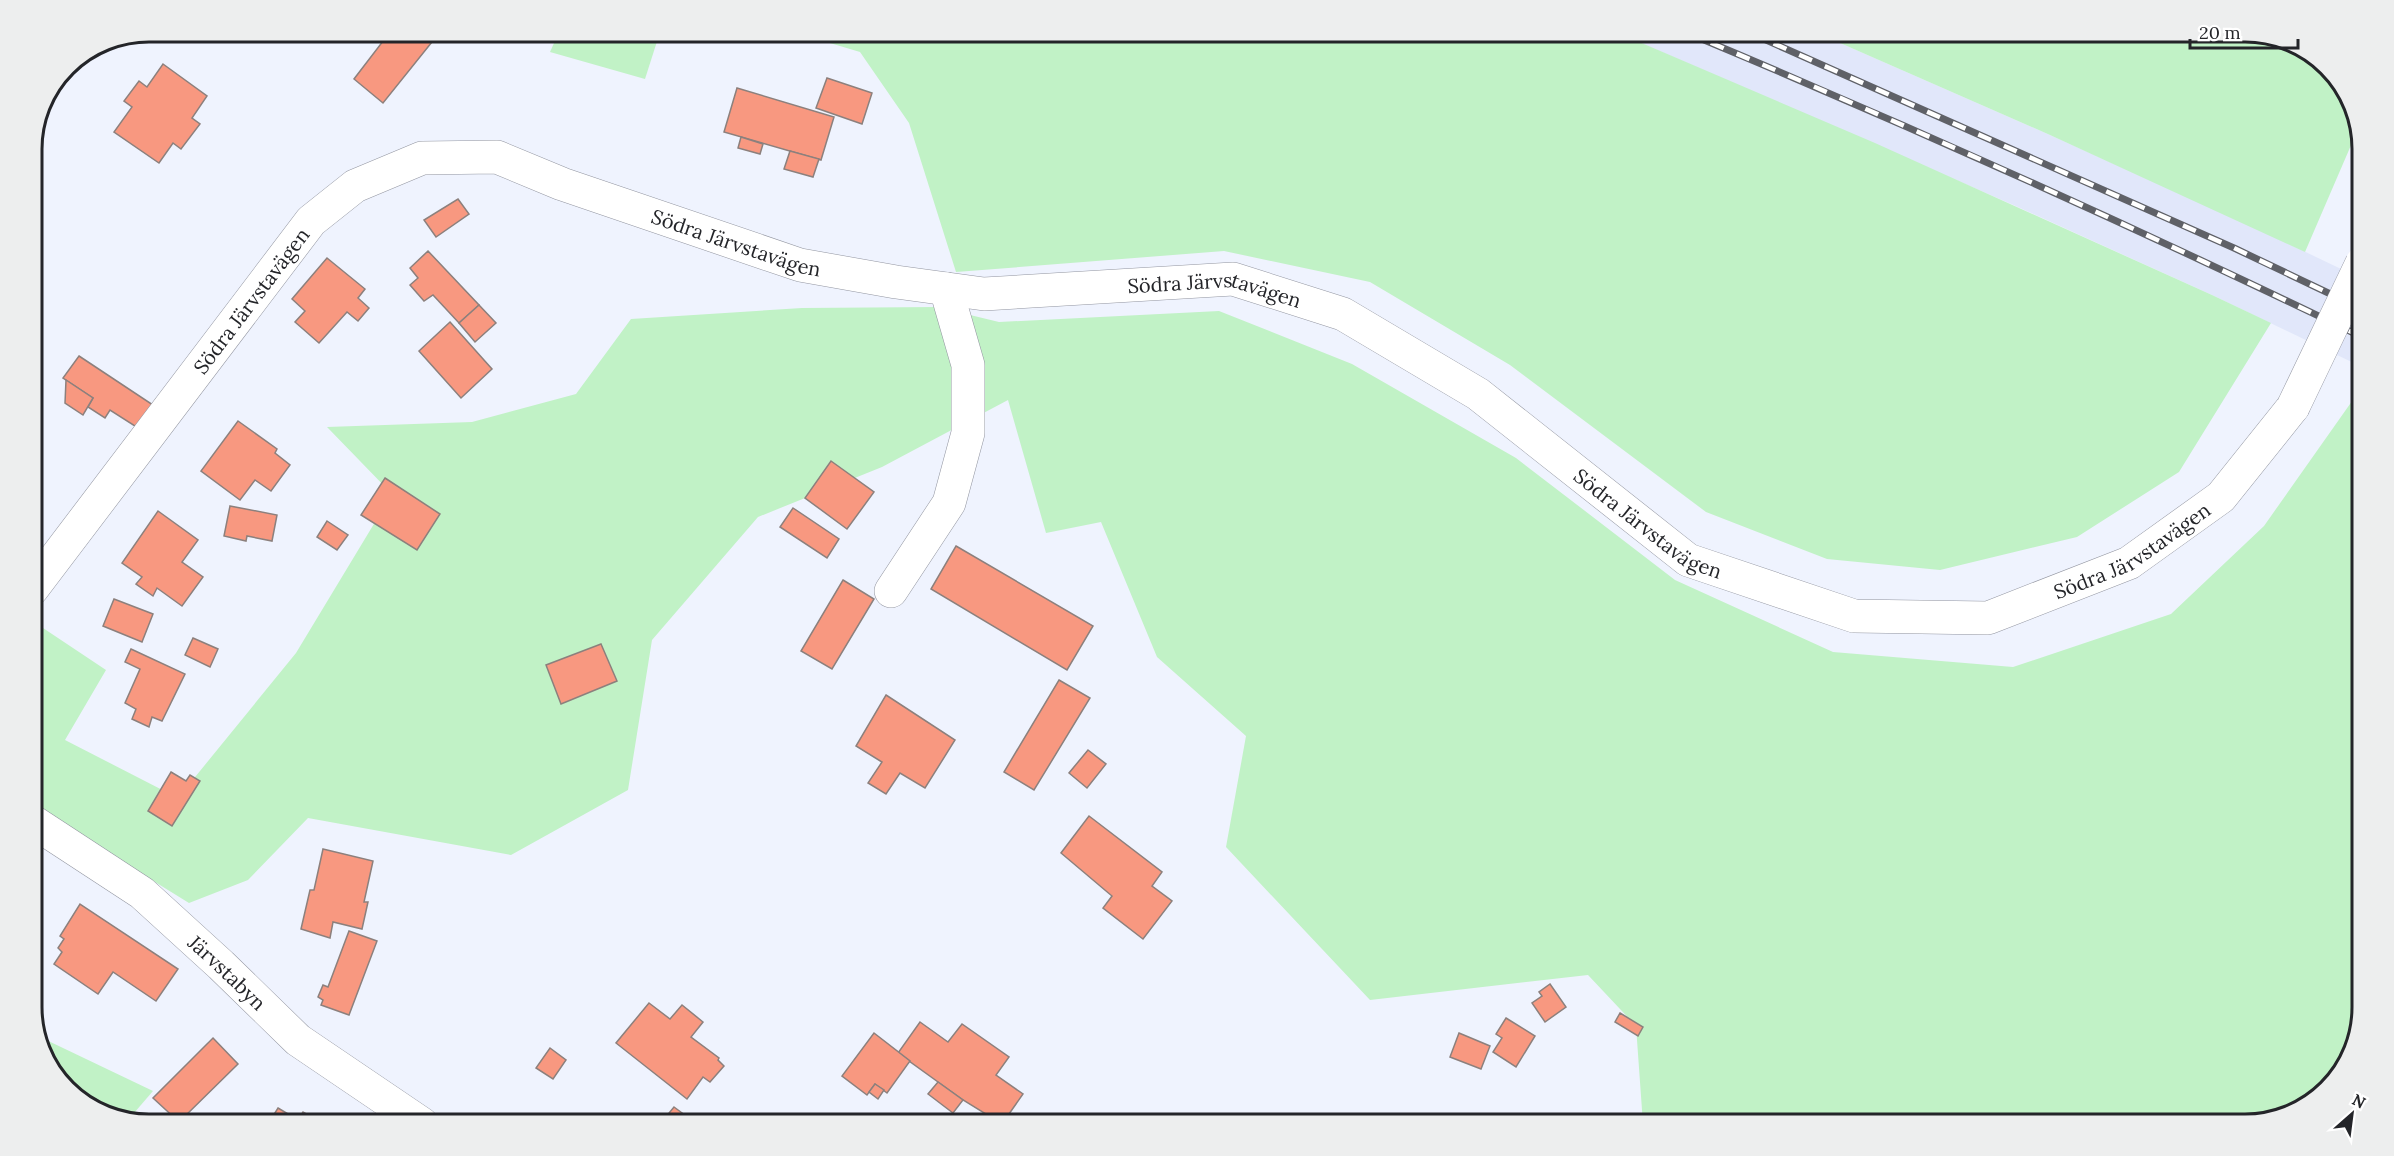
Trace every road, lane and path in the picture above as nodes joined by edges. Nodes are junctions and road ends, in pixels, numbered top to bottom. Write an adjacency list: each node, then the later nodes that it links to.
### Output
1 (2352, 284): 2 (street, Södra Järvstavägen, bridge)
2 (946, 289): 3 (street, Södra Järvstavägen); 4 (street)
3 (42, 576)
4 (891, 591)
5 (42, 828): 6 (street, Järvstabyn)
6 (406, 1114)

